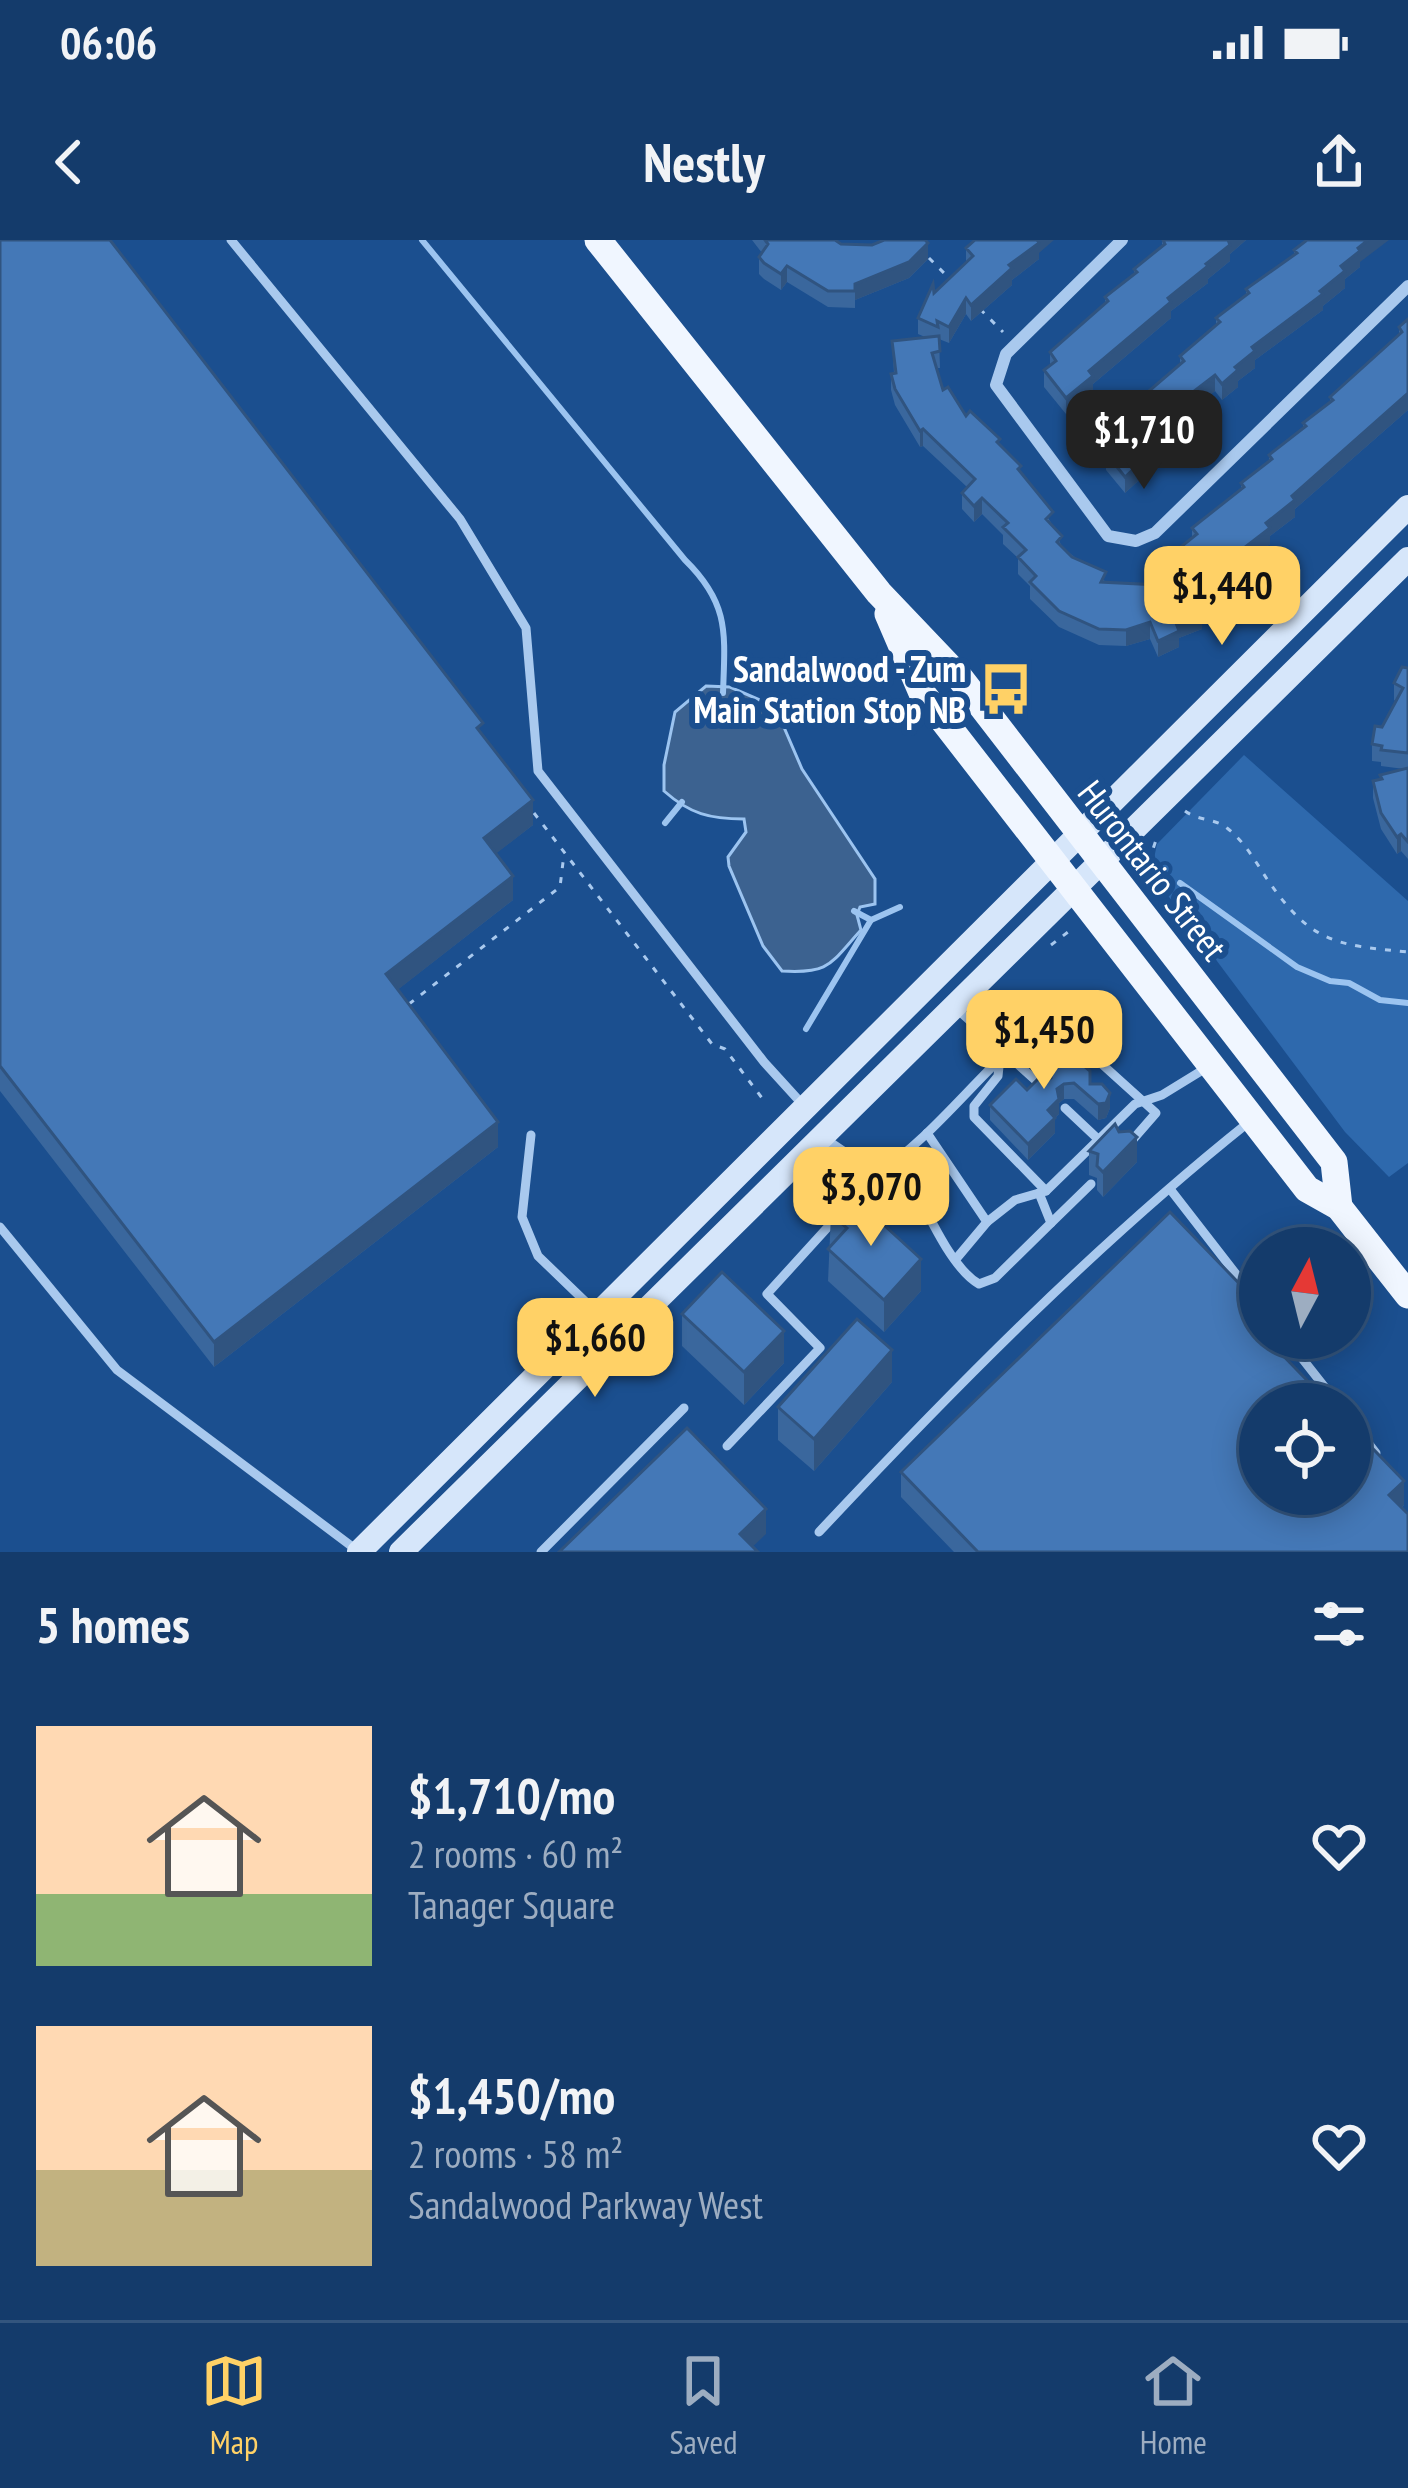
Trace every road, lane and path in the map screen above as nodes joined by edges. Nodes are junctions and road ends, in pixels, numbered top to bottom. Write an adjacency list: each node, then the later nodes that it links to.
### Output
1 (230, 240): 35 (lane)
2 (598, 240): 11 (main road, Hurontario Street)
3 (1122, 240): 8 (street)
4 (926, 255): 5 (path)
5 (956, 285)
6 (1408, 286): 8 (street)
7 (970, 300): 8 (path)
8 (1015, 345)
9 (1408, 507): 14 (main road)
10 (1408, 559): 17 (main road)
11 (879, 593): 14 (main road, Hurontario Street); 16 (main road, Hurontario Street)
12 (1183, 810): 19 (path)
13 (536, 815): 15 (path)
14 (1078, 832): 16 (main road); 17 (main road, Hurontario Street)
15 (565, 853): 20 (path); 33 (path)
16 (1051, 859): 18 (main road, Hurontario Street); 35 (main road)
17 (1102, 863): 18 (main road); 48 (main road, Hurontario Street)
18 (1075, 890): 21 (main road); 27 (main road, Hurontario Street)
19 (1408, 952)
20 (408, 1006)
21 (956, 1008): 24 (lane); 40 (main road)
22 (1072, 1037): 23 (lane); 24 (lane); 25 (lane)
23 (1055, 1053)
24 (1004, 1054): 29 (lane); 38 (lane); 47 (lane)
25 (1095, 1056): 26 (lane); 30 (lane)
26 (1086, 1065)
27 (1210, 1065): 34 (lane); 37 (main road, Hurontario Street)
28 (1042, 1066): 29 (lane)
29 (1032, 1075): 32 (lane)
30 (1117, 1076): 31 (lane); 34 (lane)
31 (1107, 1084)
32 (1044, 1088)
33 (762, 1098)
34 (1144, 1100): 41 (lane); 42 (lane)
35 (804, 1106): 55 (main road)
36 (1083, 1106): 41 (lane)
37 (1252, 1119): 46 (lane); 48 (main road, Hurontario Street)
38 (927, 1133): 43 (lane); 49 (lane)
39 (531, 1136): 55 (lane)
40 (824, 1138): 44 (lane); 56 (main road)
41 (1099, 1140): 47 (lane)
42 (1124, 1149)
43 (899, 1159): 44 (lane); 52 (lane)
44 (877, 1174): 60 (lane)
45 (1091, 1184): 50 (lane)
46 (1170, 1189): 53 (lane); 63 (lane)
47 (1042, 1192): 49 (lane); 50 (lane)
48 (1339, 1207): 54 (main road, Hurontario Street)
49 (987, 1222): 52 (lane)
50 (1051, 1223): 52 (lane)
51 (0, 1227): 64 (lane)
52 (956, 1259)
53 (1239, 1278)
54 (1408, 1295)
55 (598, 1313): 56 (lane); 64 (main road)
56 (619, 1334): 65 (main road)
57 (1303, 1359): 58 (lane)
58 (1321, 1383)
59 (684, 1408): 66 (lane)
60 (727, 1446)
61 (1371, 1446): 62 (lane)
62 (1385, 1464)
63 (819, 1532)
64 (359, 1552)
65 (401, 1552)
66 (541, 1552)

